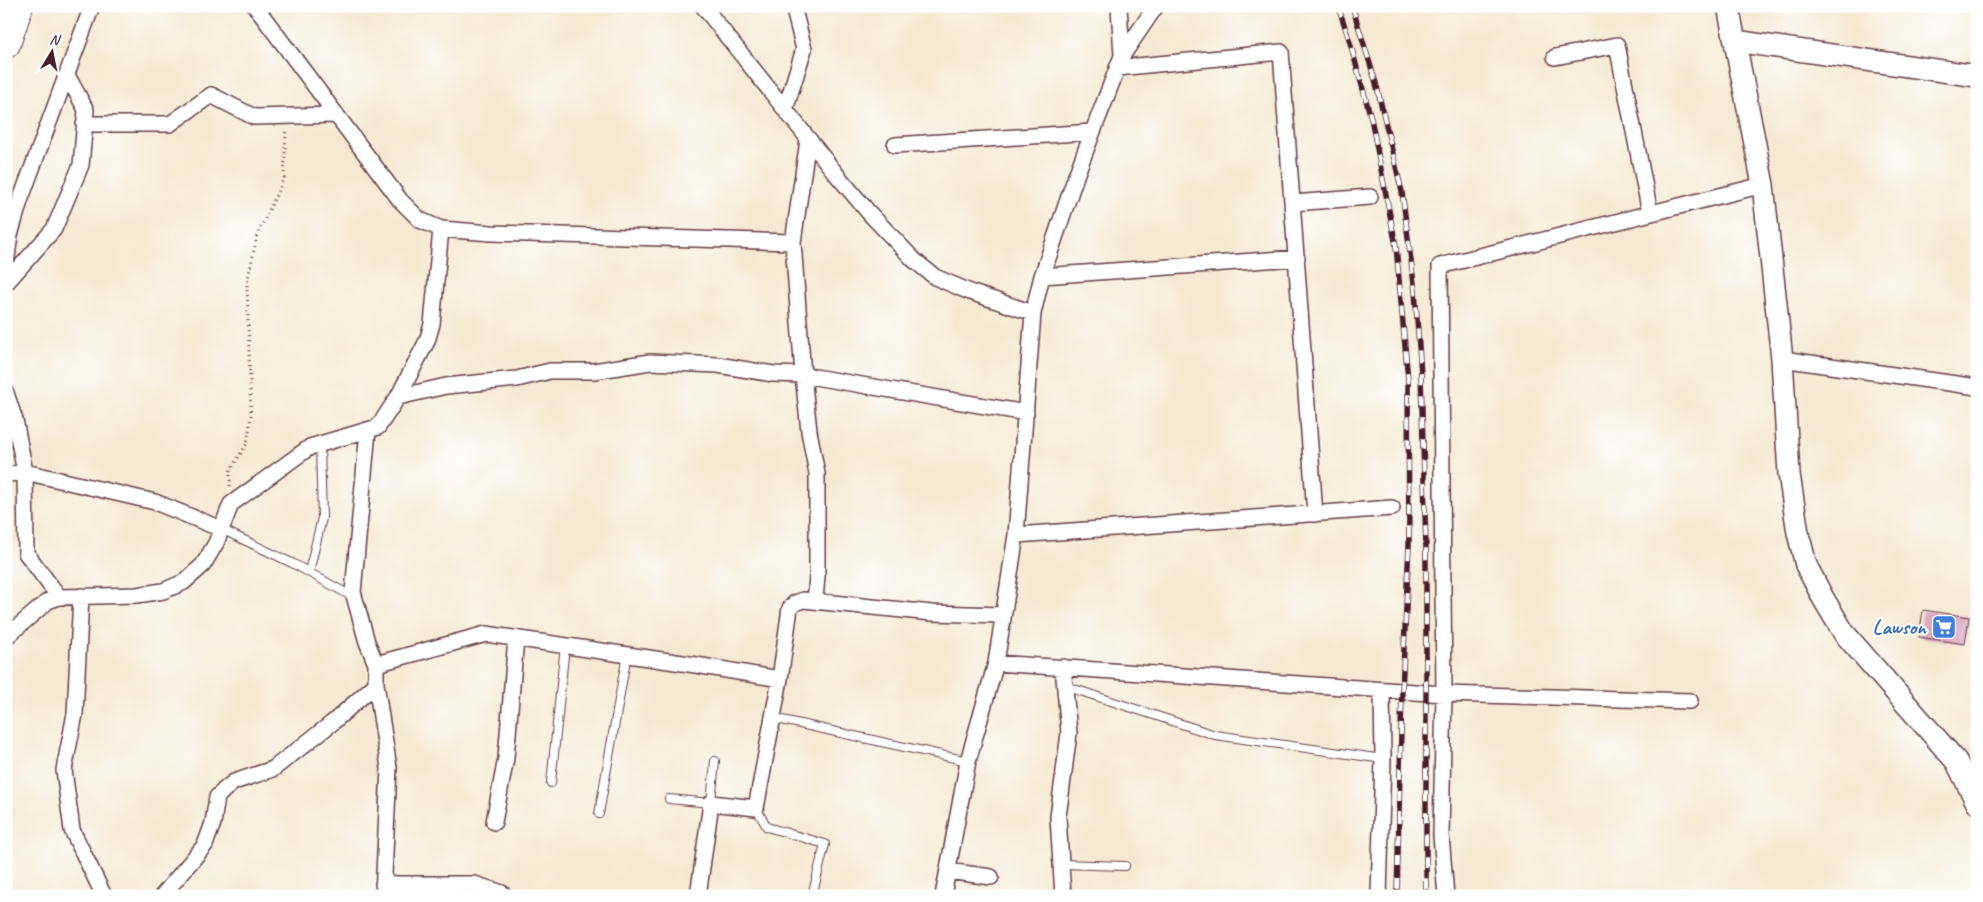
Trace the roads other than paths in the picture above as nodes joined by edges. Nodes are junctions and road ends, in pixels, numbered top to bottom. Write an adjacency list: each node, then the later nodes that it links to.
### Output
1 (19, 6): 10 (highway)
2 (92, 6): 13 (street)
3 (255, 6): 16 (street)
4 (703, 6): 15 (street)
5 (793, 6): 15 (street)
6 (1119, 6): 12 (street)
7 (1156, 6): 12 (street)
8 (1728, 6): 9 (street)
9 (1735, 41): 14 (street); 21 (street)
10 (6, 44)
11 (1555, 57): 25 (street)
12 (1119, 62): 18 (street); 24 (street)
13 (67, 76): 17 (street); 23 (street)
14 (1977, 76)
15 (785, 110): 19 (street)
16 (336, 115): 17 (street); 26 (street)
17 (84, 124): 31 (street)
18 (1092, 132): 20 (street); 30 (street)
19 (808, 140): 27 (street); 32 (street)
20 (895, 145)
21 (1763, 185): 25 (street); 33 (street)
22 (1370, 197): 24 (street)
23 (13, 199): 29 (street)
24 (1293, 204): 28 (street)
25 (1650, 213): 64 (street)
26 (441, 229): 27 (street); 37 (street)
27 (793, 242): 34 (street)
28 (1297, 258): 30 (street); 44 (street)
29 (6, 264)
30 (1042, 276): 32 (street)
31 (6, 283)
32 (1032, 313): 38 (street)
33 (1782, 359): 35 (street); 73 (street)
34 (803, 375): 37 (street); 38 (street); 51 (street)
35 (1977, 387)
36 (6, 393): 41 (street)
37 (398, 397): 39 (street)
38 (1026, 412): 46 (street)
39 (368, 431): 40 (street); 50 (street)
40 (320, 445): 45 (street); 47 (lane)
41 (25, 472): 42 (street); 45 (street); 49 (street)
42 (6, 474)
43 (1392, 508): 44 (street)
44 (1315, 514): 46 (street)
45 (222, 529): 47 (lane); 48 (street)
46 (1016, 535): 52 (street)
47 (309, 572): 50 (lane)
48 (81, 596): 49 (street); 82 (street)
49 (59, 597): 53 (street)
50 (354, 598): 58 (street)
51 (814, 602): 52 (street); 60 (street)
52 (1004, 615): 57 (street)
53 (6, 637)
54 (516, 638): 55 (street); 58 (street); 76 (street)
55 (565, 645): 56 (street); 70 (lane)
56 (628, 654): 60 (street); 75 (lane)
57 (996, 663): 59 (street); 69 (street)
58 (376, 664): 61 (street)
59 (1063, 667): 62 (street); 63 (street)
60 (780, 679): 66 (street)
61 (376, 684): 81 (street); 83 (street)
62 (1065, 686): 67 (lane); 77 (street)
63 (1382, 690): 64 (street); 67 (street)
64 (1444, 694): 65 (street); 90 (street)
65 (1690, 701)
66 (773, 718): 69 (lane); 74 (street)
67 (1382, 759): 89 (street)
68 (715, 761): 72 (lane)
69 (968, 761): 79 (street)
70 (551, 783)
71 (669, 799): 72 (lane)
72 (711, 803): 74 (street); 85 (street)
73 (1977, 803)
74 (756, 808): 86 (lane)
75 (599, 814)
76 (494, 822)
77 (1061, 864): 78 (lane); 88 (street)
78 (1125, 866)
79 (948, 871): 80 (street); 87 (street)
80 (991, 877)
81 (383, 890): 84 (street)
82 (104, 896)
83 (162, 896)
84 (504, 896)
85 (698, 896)
86 (812, 896)
87 (944, 896)
88 (1063, 896)
89 (1379, 896)
90 (1446, 896)

